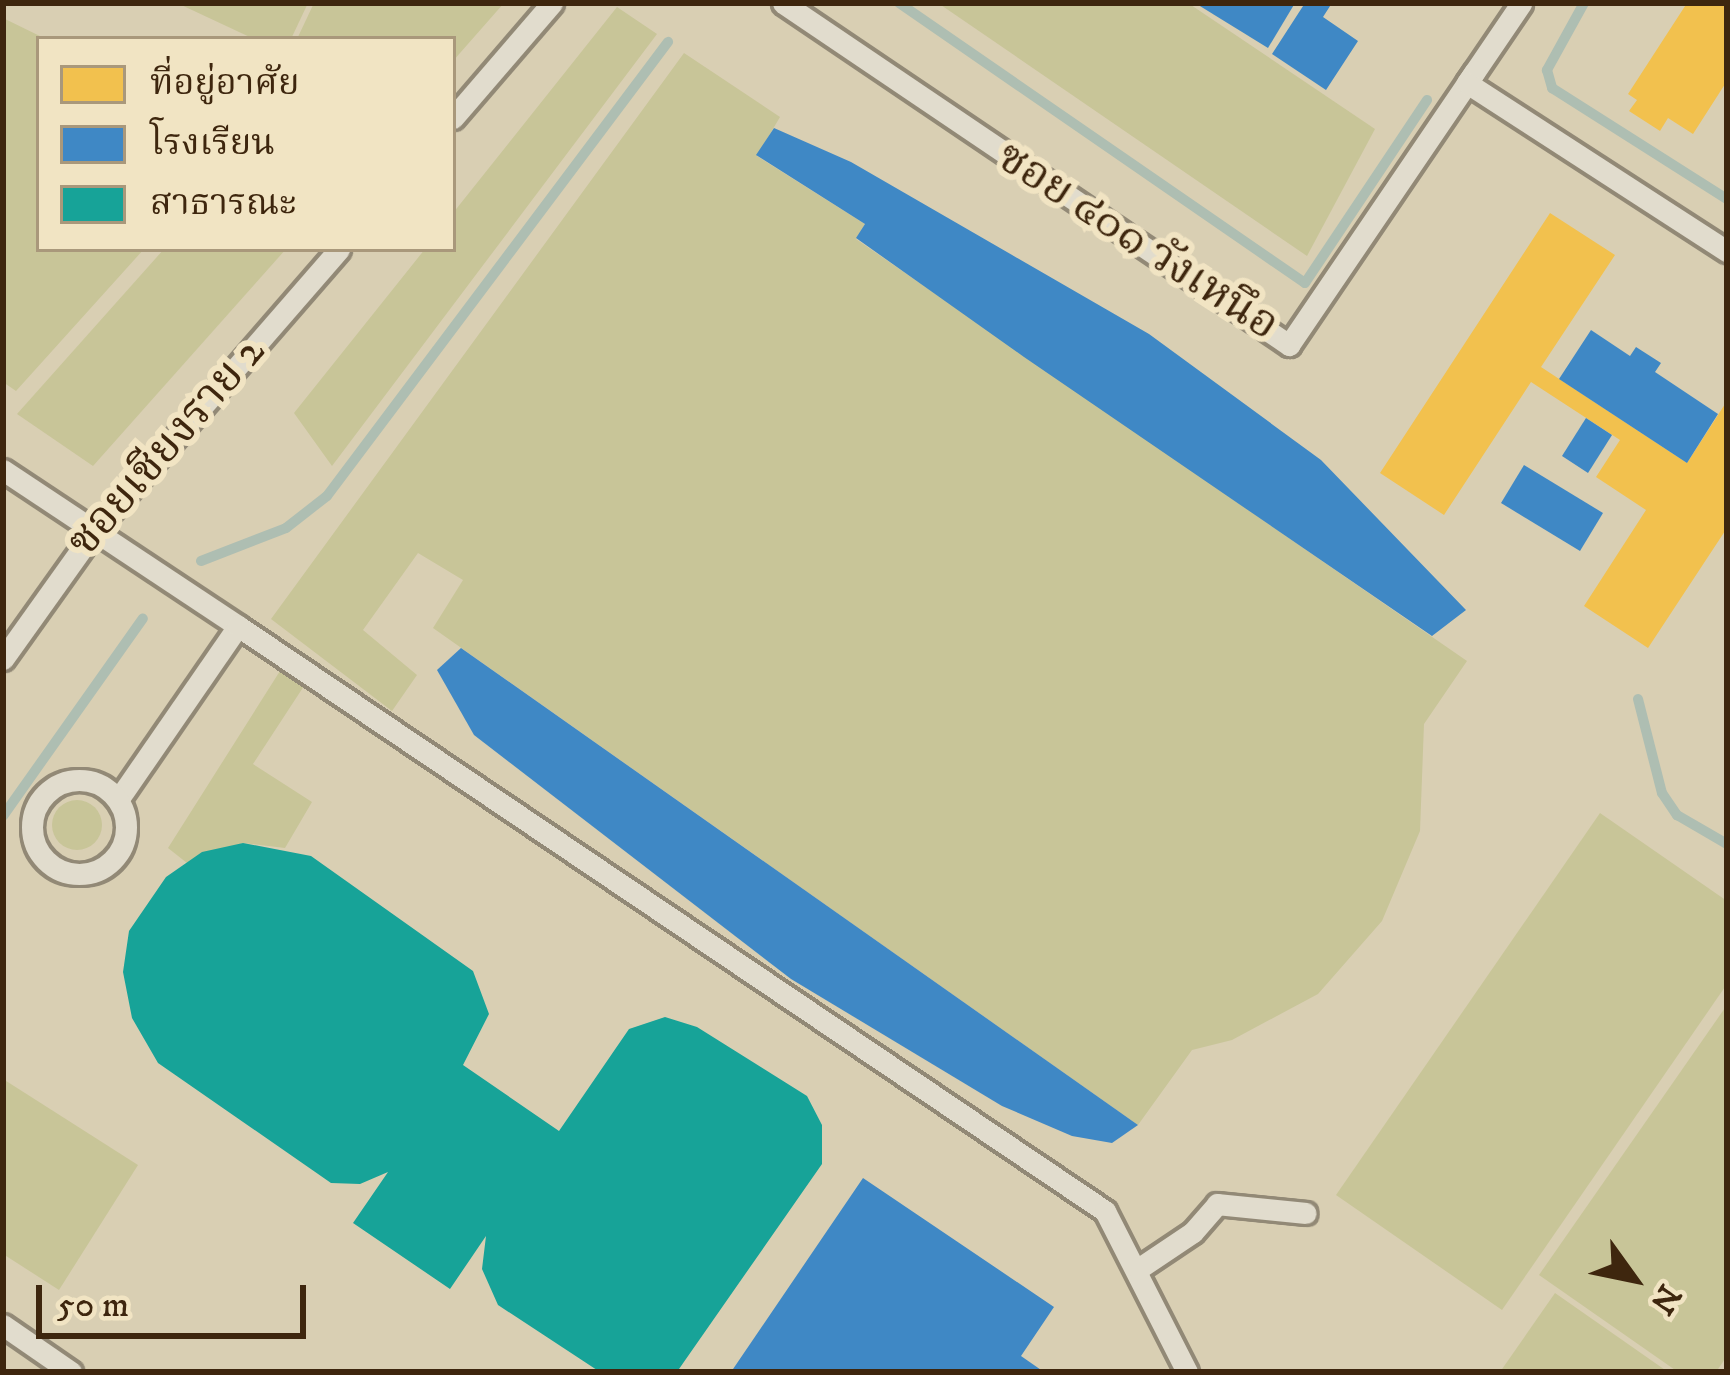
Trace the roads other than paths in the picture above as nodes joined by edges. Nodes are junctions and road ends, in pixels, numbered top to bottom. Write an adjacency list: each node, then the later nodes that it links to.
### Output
1 (552, 3): 5 (lane)
2 (783, 3): 4 (lane, ซอย ๔๐๑ วังเหนึอ)
3 (1521, 3): 4 (lane, ซอย ๔๐๑ วังเหนึอ)
4 (1467, 83): 6 (lane)
5 (456, 115)
6 (1727, 250)
7 (336, 252): 9 (lane, ซอยเชียงราย 2)
8 (3, 470): 9 (lane)
9 (94, 530): 10 (lane); 11 (lane, ซอยเชียงราย 2)
10 (238, 626): 12 (lane); 14 (lane)
11 (3, 655)
12 (118, 800): 12 (lane)
13 (1306, 1214): 14 (lane)
14 (1138, 1269): 17 (lane)
15 (3, 1325): 16 (lane)
16 (71, 1372)
17 (1187, 1372)

